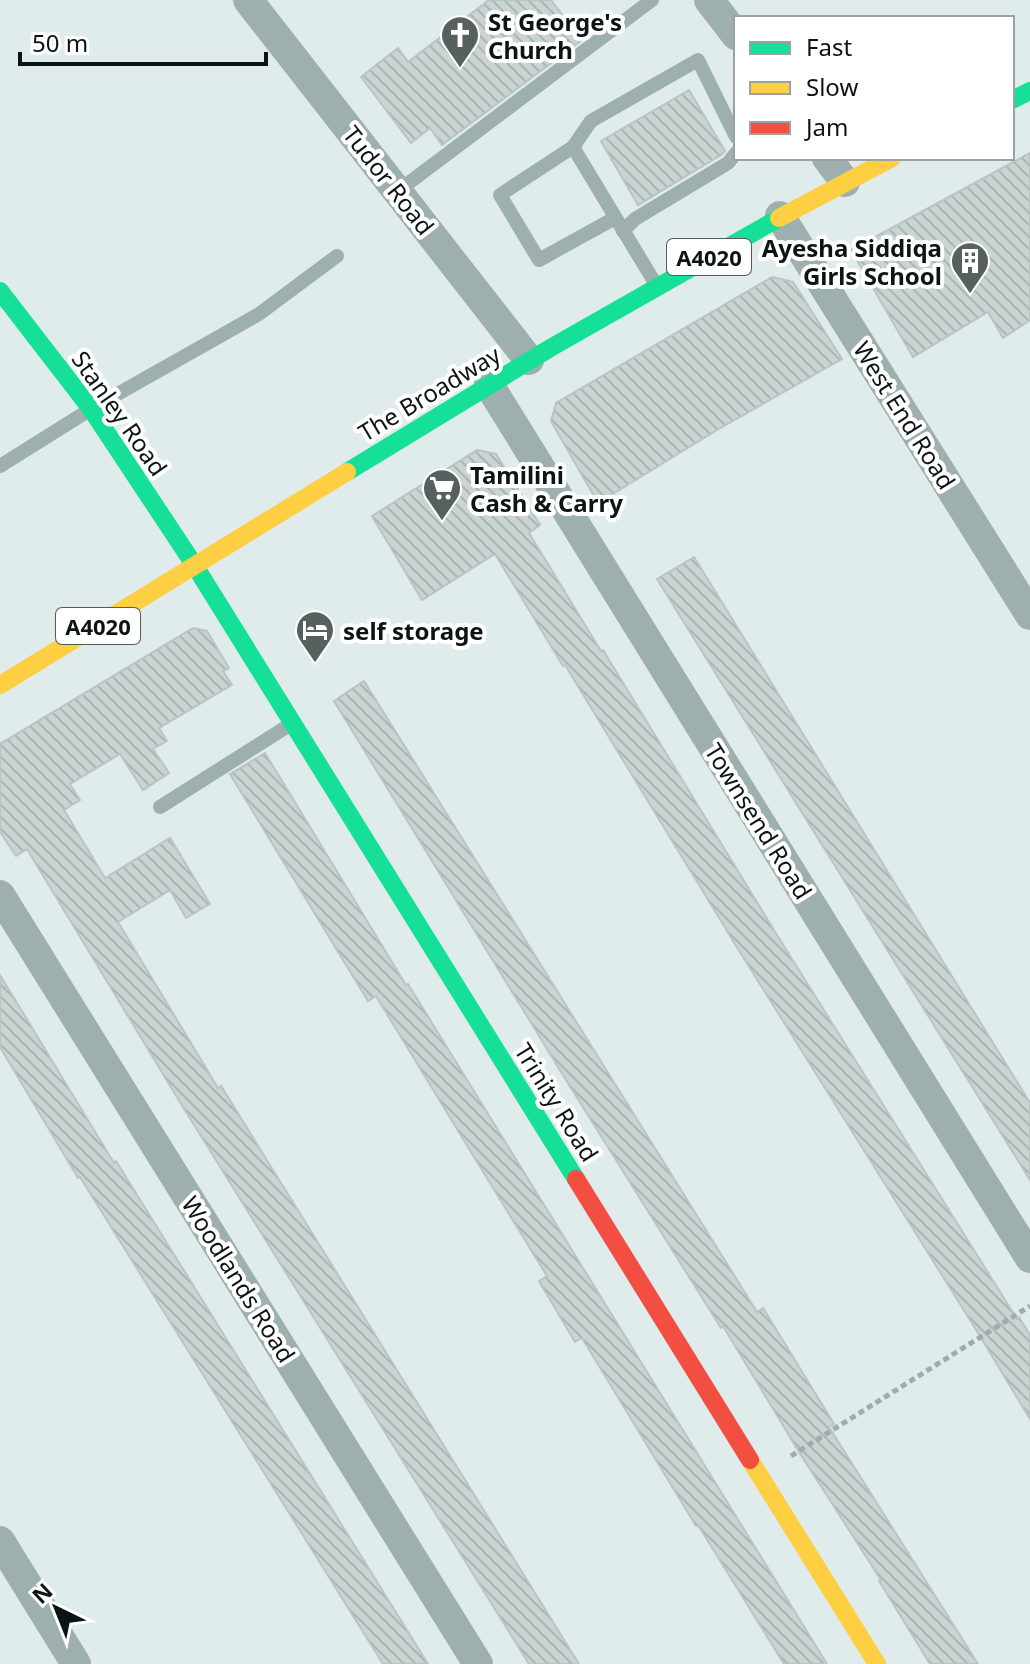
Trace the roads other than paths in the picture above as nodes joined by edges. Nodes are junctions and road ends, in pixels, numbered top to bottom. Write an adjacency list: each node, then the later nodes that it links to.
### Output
1 (248, 0): 10 (street, Tudor Road)
2 (652, 0): 10 (lane)
3 (709, 0): 4 (street)
4 (734, 32)
5 (734, 133): 6 (lane)
6 (573, 147): 12 (lane); 12 (lane)
7 (734, 156): 12 (lane)
8 (883, 160): 9 (street, The Broadway / A4020)
9 (836, 170): 11 (street, The Broadway / A4020)
10 (398, 191): 16 (street, Tudor Road)
11 (780, 216): 14 (street, The Broadway / A4020); 21 (street, West End Road)
12 (619, 224): 14 (lane)
13 (337, 256): 18 (lane)
14 (658, 287): 16 (street, The Broadway / A4020)
15 (0, 291): 18 (street, Stanley Road)
16 (529, 360): 17 (street, The Broadway / A4020)
17 (489, 385): 20 (street, The Broadway / A4020); 26 (street, Townsend Road)
18 (91, 409): 19 (lane); 20 (street, Stanley Road)
19 (0, 466)
20 (195, 566): 22 (street, The Broadway / A4020); 23 (street, Trinity Road)
21 (1030, 615)
22 (0, 685)
23 (293, 723): 24 (lane); 30 (street, Trinity Road)
24 (160, 807)
25 (2, 902): 29 (street, Woodlands Road)
26 (1030, 1258)
27 (0, 1541): 28 (street)
28 (76, 1664)
29 (478, 1664)
30 (877, 1664)

